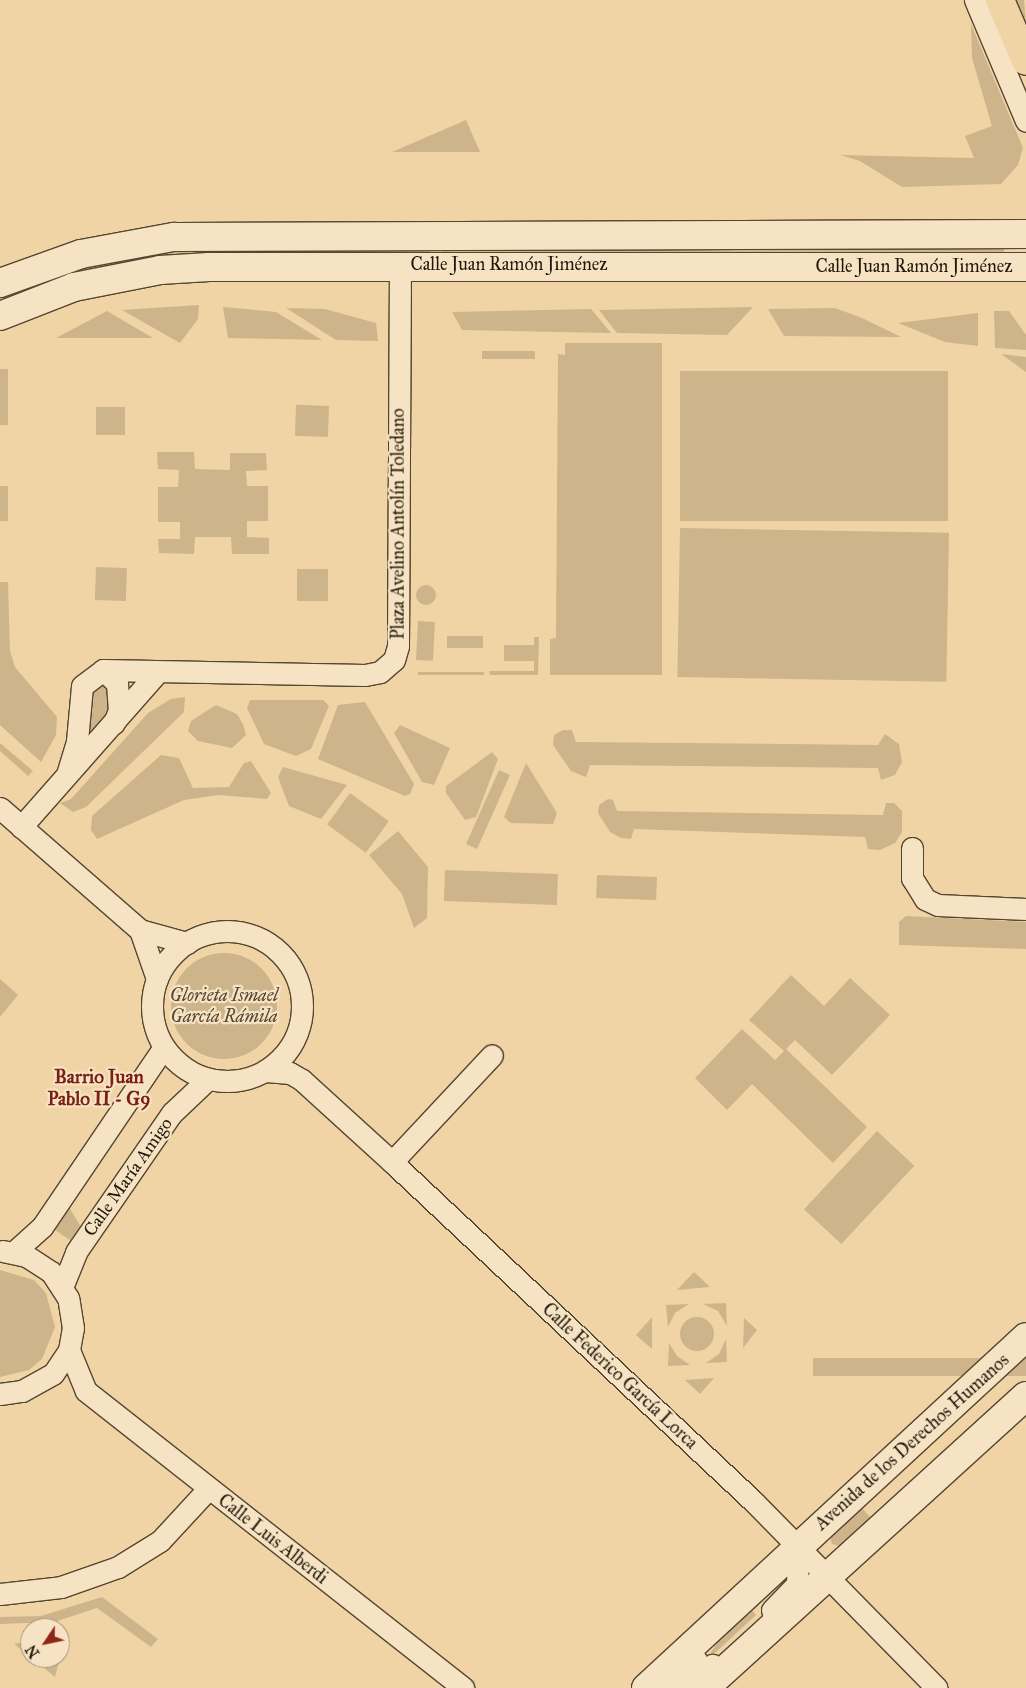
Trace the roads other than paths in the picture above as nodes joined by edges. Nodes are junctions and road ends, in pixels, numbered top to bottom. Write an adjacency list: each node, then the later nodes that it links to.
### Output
1 (975, 0): 4 (street)
2 (1000, 0): 3 (highway)
3 (1026, 61)
4 (1026, 120)
5 (1026, 234): 8 (main road, Calle Juan Ramón Jiménez)
6 (400, 264): 7 (main road, Calle Juan Ramón Jiménez); 9 (main road, Calle Juan Ramón Jiménez); 11 (street, Plaza Avelino Antolín Toledano)
7 (1026, 267)
8 (0, 282)
9 (0, 316)
10 (103, 670): 11 (street, Plaza Avelino Antolín Toledano); 12 (street); 13 (street)
11 (155, 675): 12 (street)
12 (114, 723): 13 (street)
13 (68, 771): 15 (street)
14 (0, 808): 15 (street)
15 (21, 827): 18 (street)
16 (912, 848): 17 (street)
17 (1026, 909)
18 (140, 930): 19 (street); 20 (street)
19 (187, 943): 20 (street); 21 (street)
20 (157, 978): 22 (street)
21 (295, 1038): 24 (street); 26 (street)
22 (164, 1047): 25 (street); 28 (street)
23 (492, 1055): 27 (street)
24 (266, 1071): 25 (street); 26 (street, Calle Federico García Lorca)
25 (208, 1079): 29 (street, Calle María Amigo)
26 (302, 1080): 27 (street, Calle Federico García Lorca)
27 (392, 1162): 37 (street, Calle Federico García Lorca)
28 (7, 1252): 29 (street)
29 (63, 1285): 31 (street)
30 (1026, 1337): 37 (main road, Avenida de los Derechos Humanos)
31 (69, 1350): 32 (street); 33 (street, Calle Luis Alberdi)
32 (39, 1384): 33 (street); 34 (street)
33 (84, 1388): 36 (street, Calle Luis Alberdi)
34 (0, 1394)
35 (1026, 1396): 38 (main road)
36 (208, 1489): 39 (street); 41 (street, Calle Luis Alberdi)
37 (798, 1546): 38 (street); 40 (main road, Avenida de los Derechos Humanos); 44 (street)
38 (827, 1577): 45 (main road); 46 (street)
39 (0, 1594)
40 (713, 1626): 42 (main road, Avenida de los Derechos Humanos); 43 (street)
41 (463, 1688)
42 (646, 1688)
43 (668, 1688)
44 (689, 1688)
45 (705, 1688)
46 (937, 1688)

